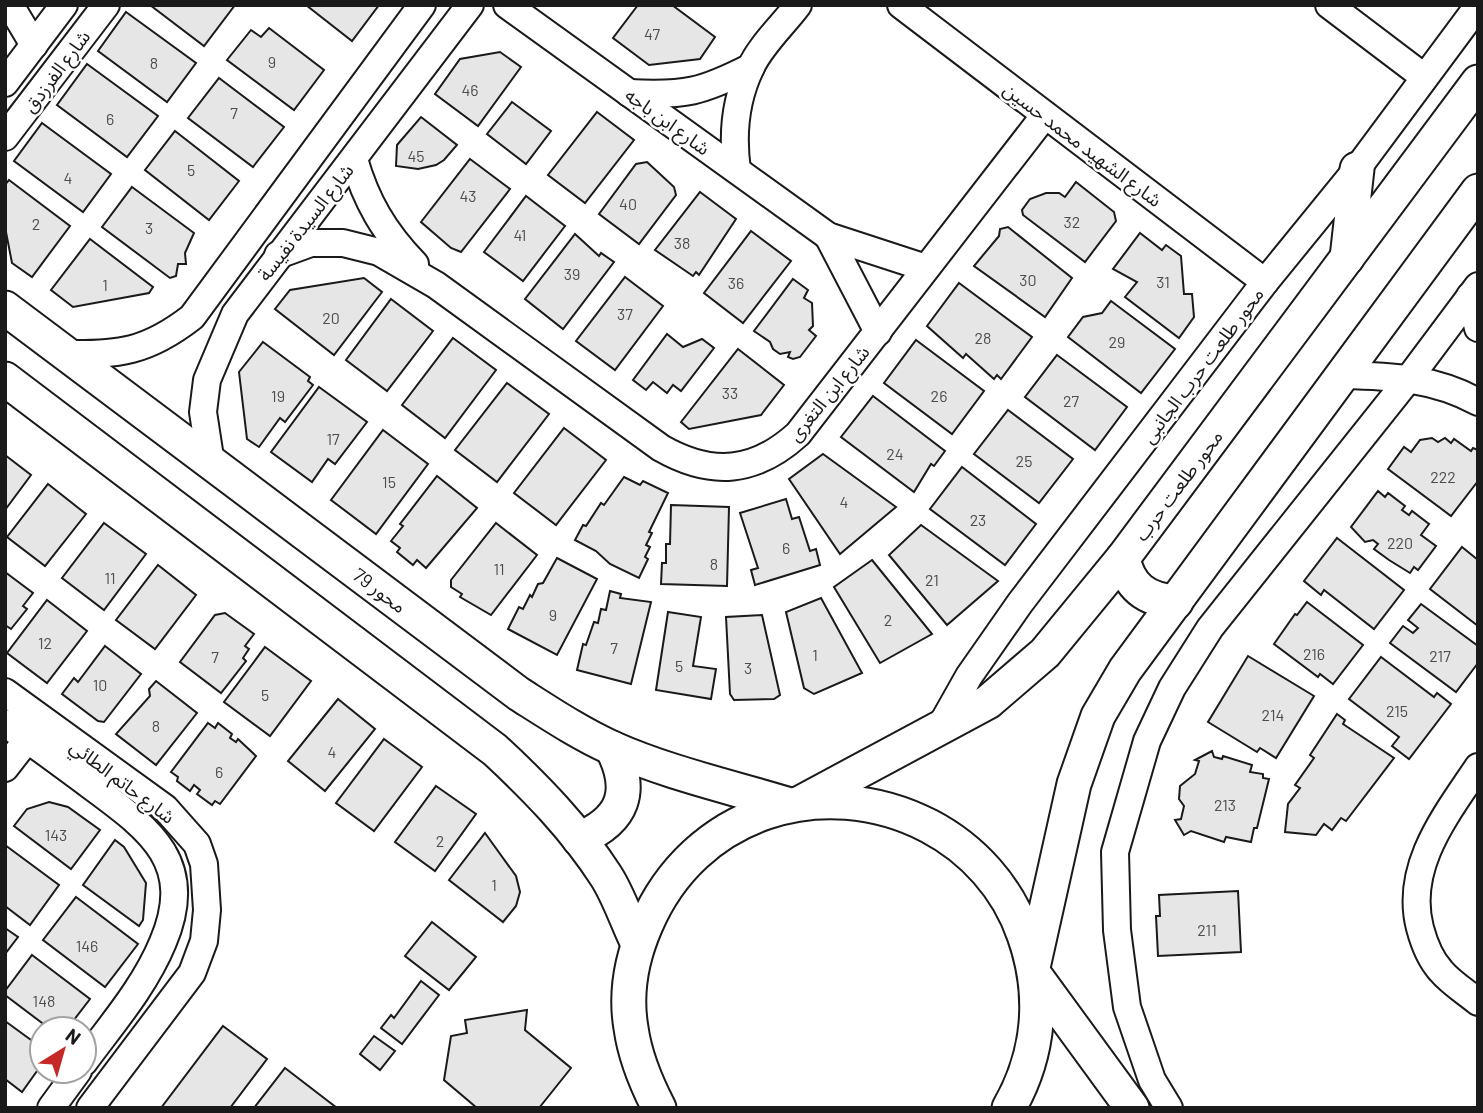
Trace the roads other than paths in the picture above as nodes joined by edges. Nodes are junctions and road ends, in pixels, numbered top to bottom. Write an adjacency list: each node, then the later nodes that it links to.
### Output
1 (10, 5): 11 (street)
2 (64, 5): 11 (street, شارع الفرزدق)
3 (106, 5): 18 (street, شارع الفرزدق)
4 (422, 5): 30 (street, شارع السيدة نفيسة)
5 (470, 5): 19 (street, شارع السيدة نفيسة)
6 (507, 5): 16 (street, شارع ابن باجه)
7 (798, 5): 12 (street)
8 (901, 5): 17 (street, شارع الشهيد محمد حسين)
9 (1329, 5): 13 (street)
10 (1478, 6): 13 (street, محور طلعت حرب الجانبى)
11 (34, 45): 15 (street, شارع الفرزدق)
12 (751, 67): 16 (street); 20 (street)
13 (1424, 77): 21 (street, محور طلعت حرب الجانبى)
14 (1478, 82): 25 (main road, محور طلعت حرب)
15 (5, 83)
16 (629, 93): 20 (street, شارع ابن باجه)
17 (1045, 115): 26 (street, شارع ابن التغرى); 27 (street, شارع الشهيد محمد حسين)
18 (5, 137)
19 (354, 159): 24 (street, شارع السيدة نفيسة); 28 (street, شارع ابن التغرى)
20 (737, 170): 23 (street, شارع ابن باجه)
21 (1357, 170): 25 (main road); 27 (street, محور طلعت حرب الجانبى)
22 (1478, 191): 36 (main road)
23 (828, 236): 26 (street, شارع ابن باجه); 34 (street, شارع ابن باجه)
24 (278, 255): 28 (street, شارع ابن التغرى); 32 (street, شارع السيدة نفيسة)
25 (1347, 259): 41 (main road, محور طلعت حرب)
26 (926, 268): 34 (street, شارع ابن التغرى)
27 (1265, 282): 46 (street, محور طلعت حرب الجانبى)
28 (436, 285): 34 (street, شارع ابن التغرى)
29 (1474, 291): 33 (street); 37 (street)
30 (211, 296): 32 (street); 35 (street, شارع السيدة نفيسة)
31 (5, 309): 35 (main road, محور 79)
32 (235, 314): 40 (street, شارع السيدة نفيسة)
33 (1478, 328)
34 (878, 332)
35 (64, 354): 40 (main road, محور 79)
36 (1343, 375): 37 (street); 42 (main road)
37 (1410, 377): 39 (street); 63 (street)
38 (5, 379): 51 (main road)
39 (1478, 402)
40 (211, 464): 47 (main road, محور 79)
41 (1122, 558): 42 (main road); 46 (main road, محور طلعت حرب)
42 (1175, 602): 53 (main road)
43 (5, 692): 45 (street, شارع حاتم الطائي)
44 (5, 723): 45 (street, شارع حاتم الطائي)
45 (35, 730): 49 (street); 55 (street, شارع حاتم الطائي); 59 (street, شارع حاتم الطائي)
46 (938, 731): 50 (main road, محور طلعت حرب)
47 (612, 748): 50 (main road, محور 79); 51 (main road)
48 (1478, 767): 54 (street)
49 (5, 768)
50 (795, 804): 52 (main road); 53 (main road)
51 (579, 839): 52 (main road)
52 (638, 944): 57 (main road)
53 (1035, 970): 61 (main road); 62 (main road)
54 (1478, 1002)
55 (98, 1043)
56 (68, 1085): 58 (street)
57 (640, 1093): 60 (main road)
58 (51, 1108)
59 (90, 1108)
60 (659, 1108)
61 (1009, 1108)
62 (1132, 1108)
63 (1169, 1108)

